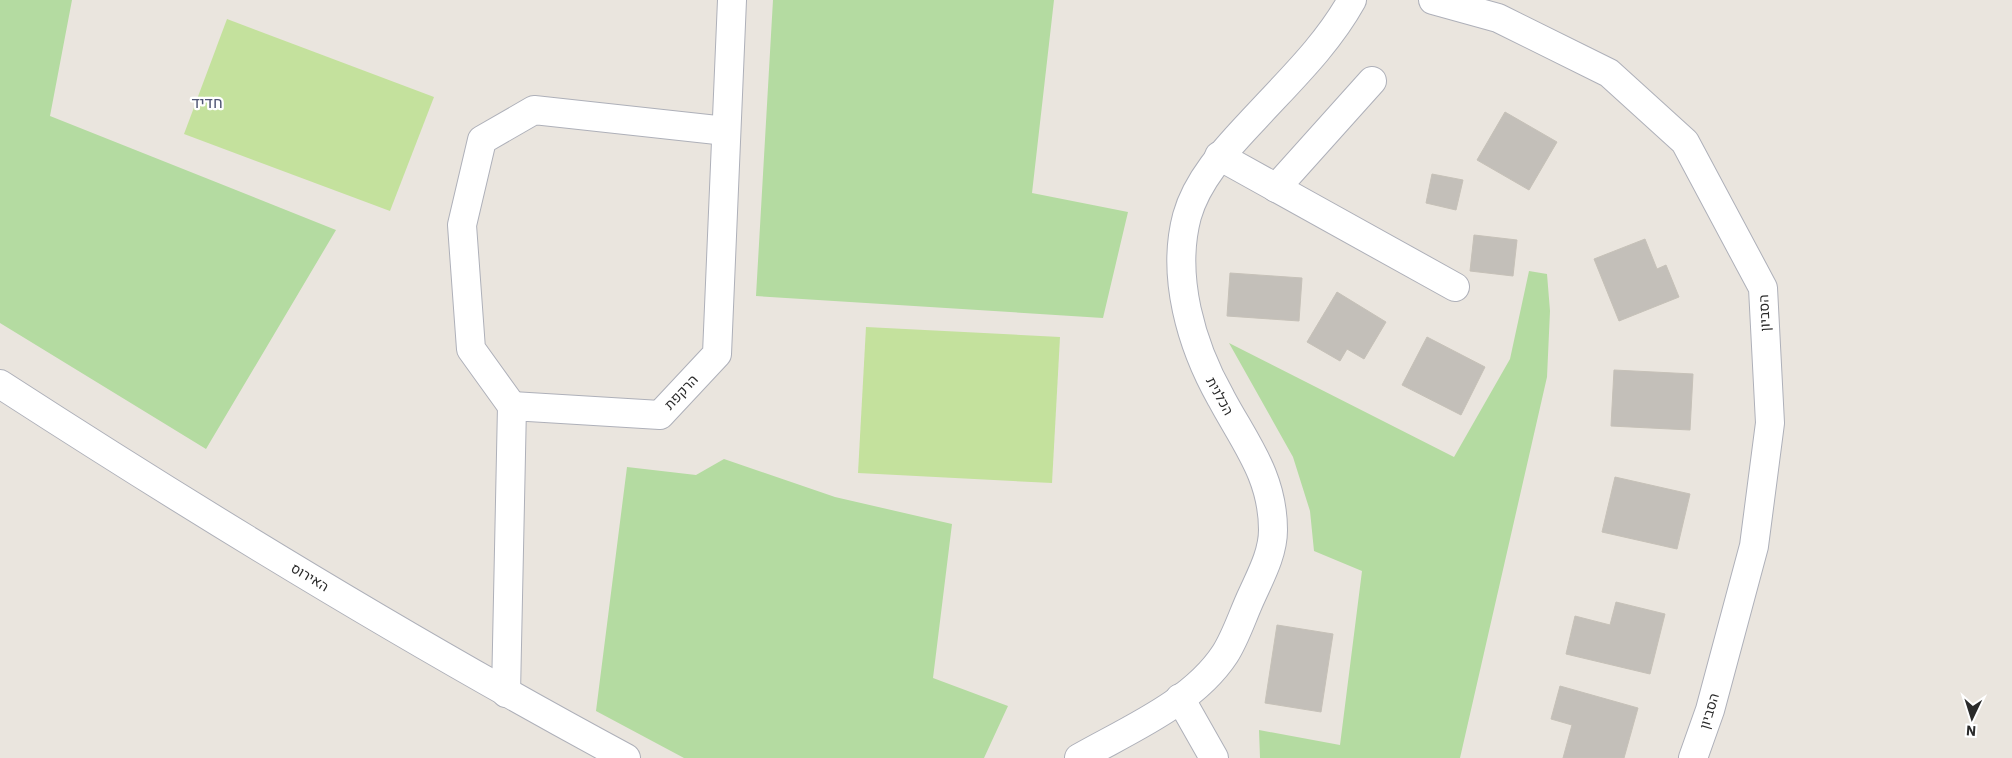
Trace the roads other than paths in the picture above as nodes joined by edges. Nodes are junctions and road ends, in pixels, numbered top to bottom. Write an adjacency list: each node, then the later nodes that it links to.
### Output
1 (732, 0): 5 (street, הרקפת)
2 (1352, 0): 6 (street, הכלנית)
3 (1433, 0): 16 (street, הסביון)
4 (1372, 81): 7 (street)
5 (726, 131): 10 (street, הרקפת); 10 (street)
6 (1220, 156): 7 (street); 12 (street, הכלנית)
7 (1276, 188): 8 (street)
8 (1455, 287)
9 (0, 384): 11 (street, האירוס)
10 (512, 406): 11 (street)
11 (506, 693): 13 (street, האירוס)
12 (1180, 698): 14 (street, הכלנית); 15 (street)
13 (626, 758)
14 (1079, 758)
15 (1214, 758)
16 (1693, 758)

